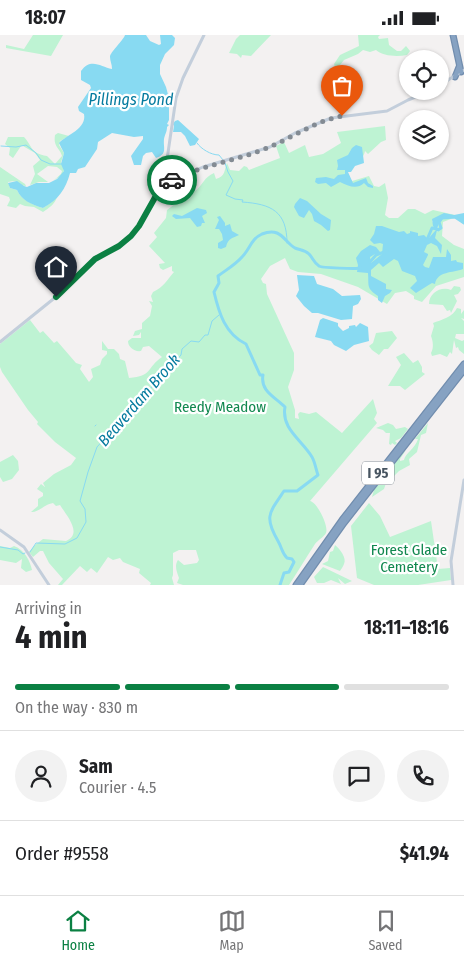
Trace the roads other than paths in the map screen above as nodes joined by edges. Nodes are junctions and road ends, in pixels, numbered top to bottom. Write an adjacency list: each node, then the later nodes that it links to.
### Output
1 (204, 35): 8 (main road)
2 (454, 35): 3 (highway)
3 (461, 61): 4 (highway); 5 (highway)
4 (463, 71): 5 (main road)
5 (455, 77): 6 (main road)
6 (449, 80)
7 (408, 100): 8 (main road)
8 (162, 185): 9 (main road)
9 (0, 342)
10 (464, 364): 15 (highway, I 95)
11 (464, 370): 16 (highway, I 95)
12 (464, 480): 17 (main road)
13 (0, 530): 14 (main road)
14 (49, 585)
15 (296, 585)
16 (300, 585)
17 (453, 585)

